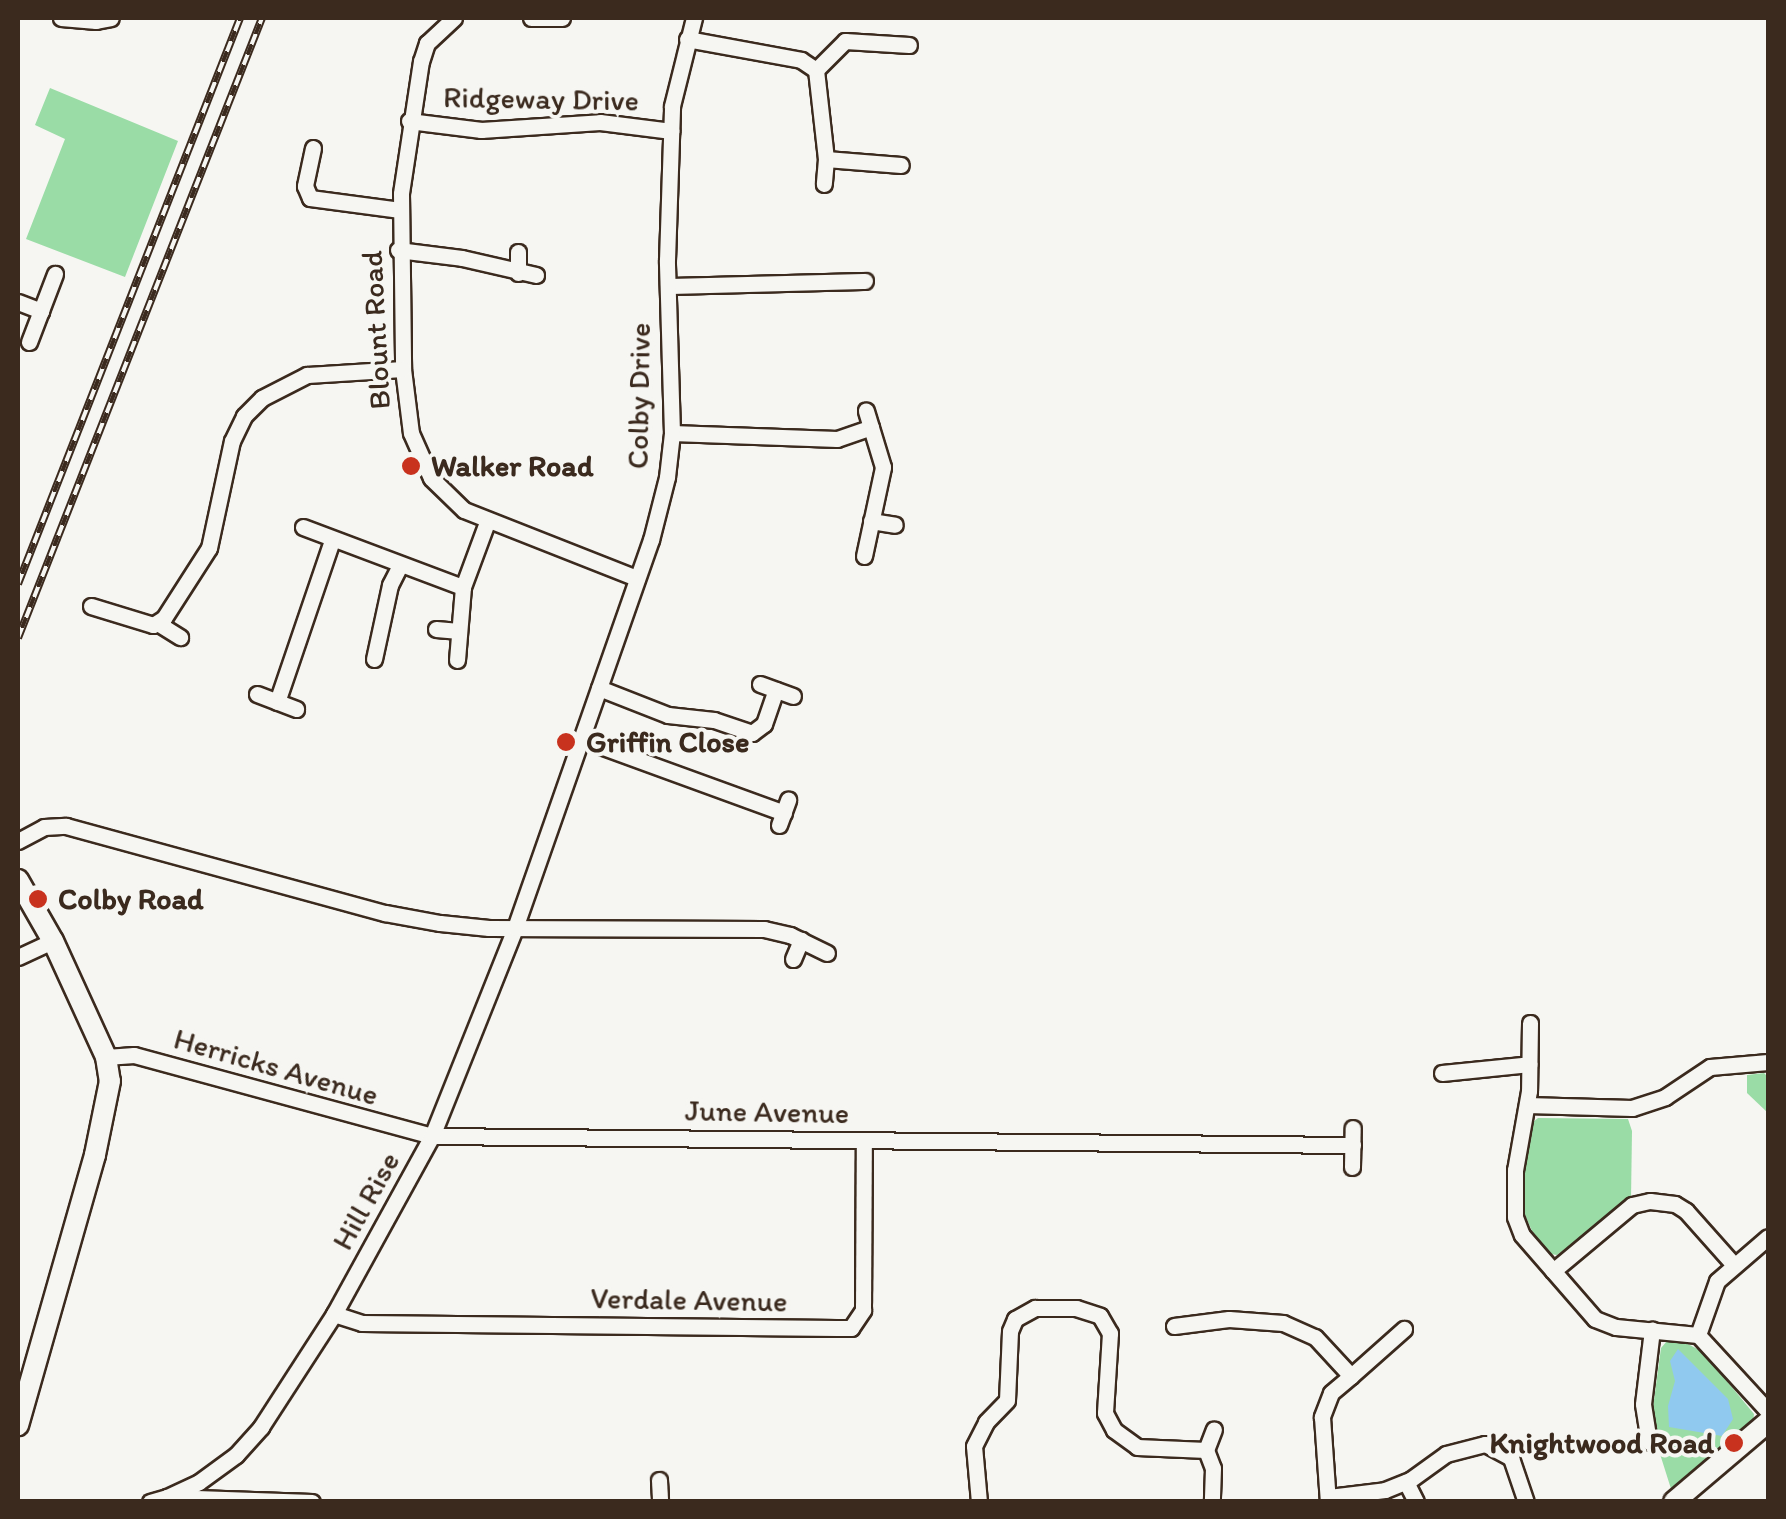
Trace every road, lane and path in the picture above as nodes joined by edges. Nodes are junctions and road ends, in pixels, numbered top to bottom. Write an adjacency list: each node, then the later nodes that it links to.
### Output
1 (61, 18): 2 (street)
2 (111, 18)
3 (454, 18): 10 (street, Blount Road)
4 (546, 18): 6 (street)
5 (694, 18): 7 (street, Colby Drive)
6 (545, 37)
7 (687, 38): 9 (street); 11 (street, Colby Drive)
8 (910, 45): 9 (street)
9 (816, 70): 13 (street)
10 (409, 121): 11 (street, Ridgeway Drive); 16 (street, Blount Road)
11 (671, 131): 24 (street, Colby Drive)
12 (313, 148): 16 (street)
13 (826, 160): 14 (street); 15 (street)
14 (892, 169)
15 (824, 184)
16 (400, 210): 17 (street, Blount Road)
17 (398, 250): 20 (street); 29 (street, Blount Road)
18 (518, 252): 20 (street)
19 (56, 274): 27 (street)
20 (518, 274): 21 (street)
21 (536, 275)
22 (865, 281): 23 (street)
23 (823, 282): 24 (street); 25 (street)
24 (668, 286): 30 (street, Colby Drive)
25 (824, 299)
26 (18, 302): 27 (street)
27 (41, 310): 28 (street)
28 (29, 342)
29 (402, 368): 32 (street, Blount Road); 43 (street)
30 (672, 433): 31 (street); 38 (street, Colby Drive)
31 (871, 521): 34 (street); 36 (street)
32 (488, 522): 38 (street, Blount Road); 39 (street)
33 (303, 526): 35 (street)
34 (895, 526)
35 (332, 540): 37 (street); 54 (street)
36 (864, 556)
37 (400, 564): 39 (street); 47 (street)
38 (637, 578): 50 (street, Colby Drive)
39 (463, 587): 45 (street)
40 (119, 594): 42 (street)
41 (91, 606): 42 (street)
42 (112, 614): 43 (street)
43 (159, 624): 46 (street)
44 (436, 629): 45 (street)
45 (459, 632): 48 (street)
46 (180, 636)
47 (374, 658)
48 (457, 660)
49 (760, 684): 51 (street)
50 (599, 688): 51 (street); 56 (street, Colby Drive)
51 (776, 690): 53 (street)
52 (257, 694): 54 (street)
53 (793, 696)
54 (277, 702): 55 (street)
55 (296, 709)
56 (582, 738): 57 (street); 59 (street, Colby Drive)
57 (784, 813)
58 (18, 841): 61 (street)
59 (532, 876): 61 (street, Hill Rise)
60 (18, 880): 63 (street)
61 (515, 928): 62 (street); 74 (street, Hill Rise)
62 (801, 940): 64 (street); 66 (street)
63 (53, 941): 65 (street); 68 (street)
64 (827, 953)
65 (18, 957)
66 (792, 959)
67 (1530, 1023): 70 (street)
68 (106, 1056): 74 (street, Herricks Avenue); 89 (street)
69 (1768, 1062): 72 (street)
70 (1530, 1064): 71 (street); 72 (street)
71 (1453, 1066)
72 (1526, 1105): 80 (street)
73 (1353, 1128): 76 (street)
74 (432, 1136): 75 (street, June Avenue); 81 (street, Hill Rise)
75 (864, 1140): 76 (street, June Avenue); 81 (street, Verdale Avenue)
76 (1352, 1146): 77 (street)
77 (1352, 1167)
78 (1768, 1237): 79 (street)
79 (1734, 1265): 80 (street); 85 (street)
80 (1553, 1271): 83 (street)
81 (334, 1314): 93 (street, Hill Rise)
82 (1174, 1326): 86 (street)
83 (1652, 1330): 85 (street); 91 (street)
84 (1393, 1333): 86 (street)
85 (1698, 1335): 87 (street)
86 (1351, 1376): 98 (street)
87 (1768, 1411)
88 (1768, 1422): 106 (street)
89 (18, 1424)
90 (1214, 1429): 92 (street)
91 (1642, 1432)
92 (1206, 1450): 102 (street); 103 (street)
93 (220, 1468): 96 (street, Hill Rise); 97 (street)
94 (659, 1480): 101 (street)
95 (1406, 1482): 98 (street); 104 (street); 105 (street)
96 (167, 1497): 97 (street); 99 (street)
97 (234, 1499): 100 (street)
98 (1328, 1499)
99 (150, 1502)
100 (312, 1502)
101 (660, 1502)
102 (979, 1502)
103 (1212, 1502)
104 (1416, 1502)
105 (1526, 1502)
106 (1674, 1502)

